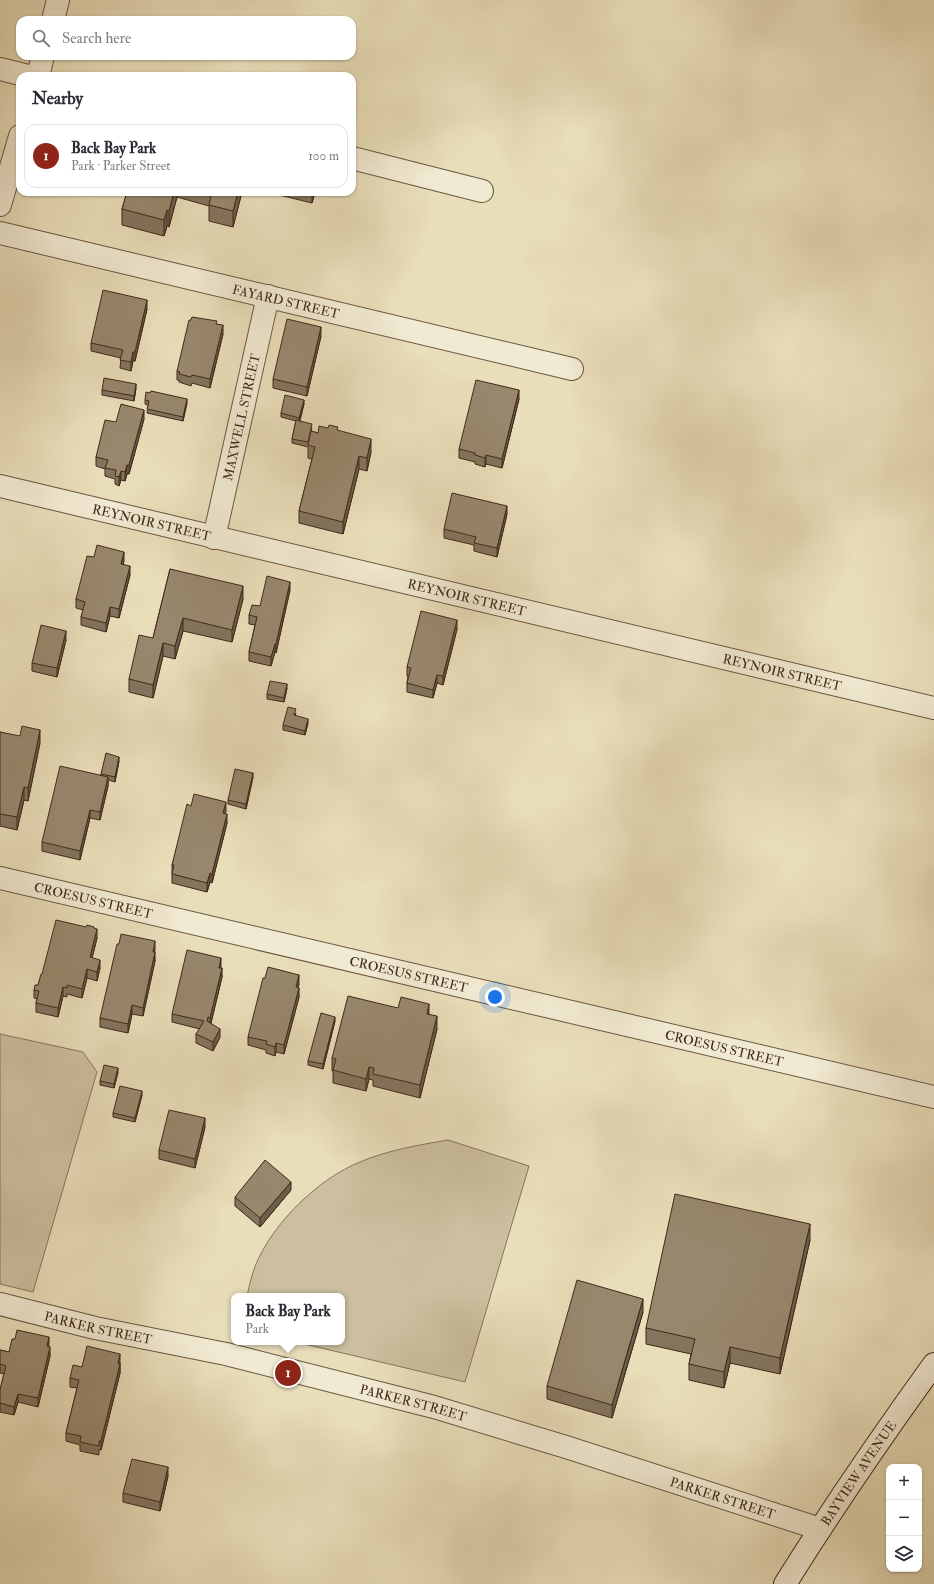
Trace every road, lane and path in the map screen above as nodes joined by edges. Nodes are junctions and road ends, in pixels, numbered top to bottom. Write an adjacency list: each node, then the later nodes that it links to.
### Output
1 (58, 0): 2 (street)
2 (54, 16)
3 (42, 60): 5 (street)
4 (0, 69): 6 (street)
5 (39, 72)
6 (16, 73)
7 (16, 150): 10 (street)
8 (356, 159): 9 (street)
9 (482, 191)
10 (0, 205)
11 (0, 233): 12 (street, FAYARD STREET)
12 (268, 296): 13 (street, FAYARD STREET); 15 (street, MAXWELL STREET)
13 (572, 369)
14 (0, 486): 15 (street, REYNOIR STREET)
15 (214, 538): 16 (street, REYNOIR STREET)
16 (934, 708)
17 (0, 878): 18 (street, CROESUS STREET)
18 (934, 1097)
19 (0, 1304): 21 (street, PARKER STREET)
20 (934, 1364): 21 (street, BAYVIEW AVENUE)
21 (820, 1529): 22 (street, BAYVIEW AVENUE)
22 (784, 1584)

